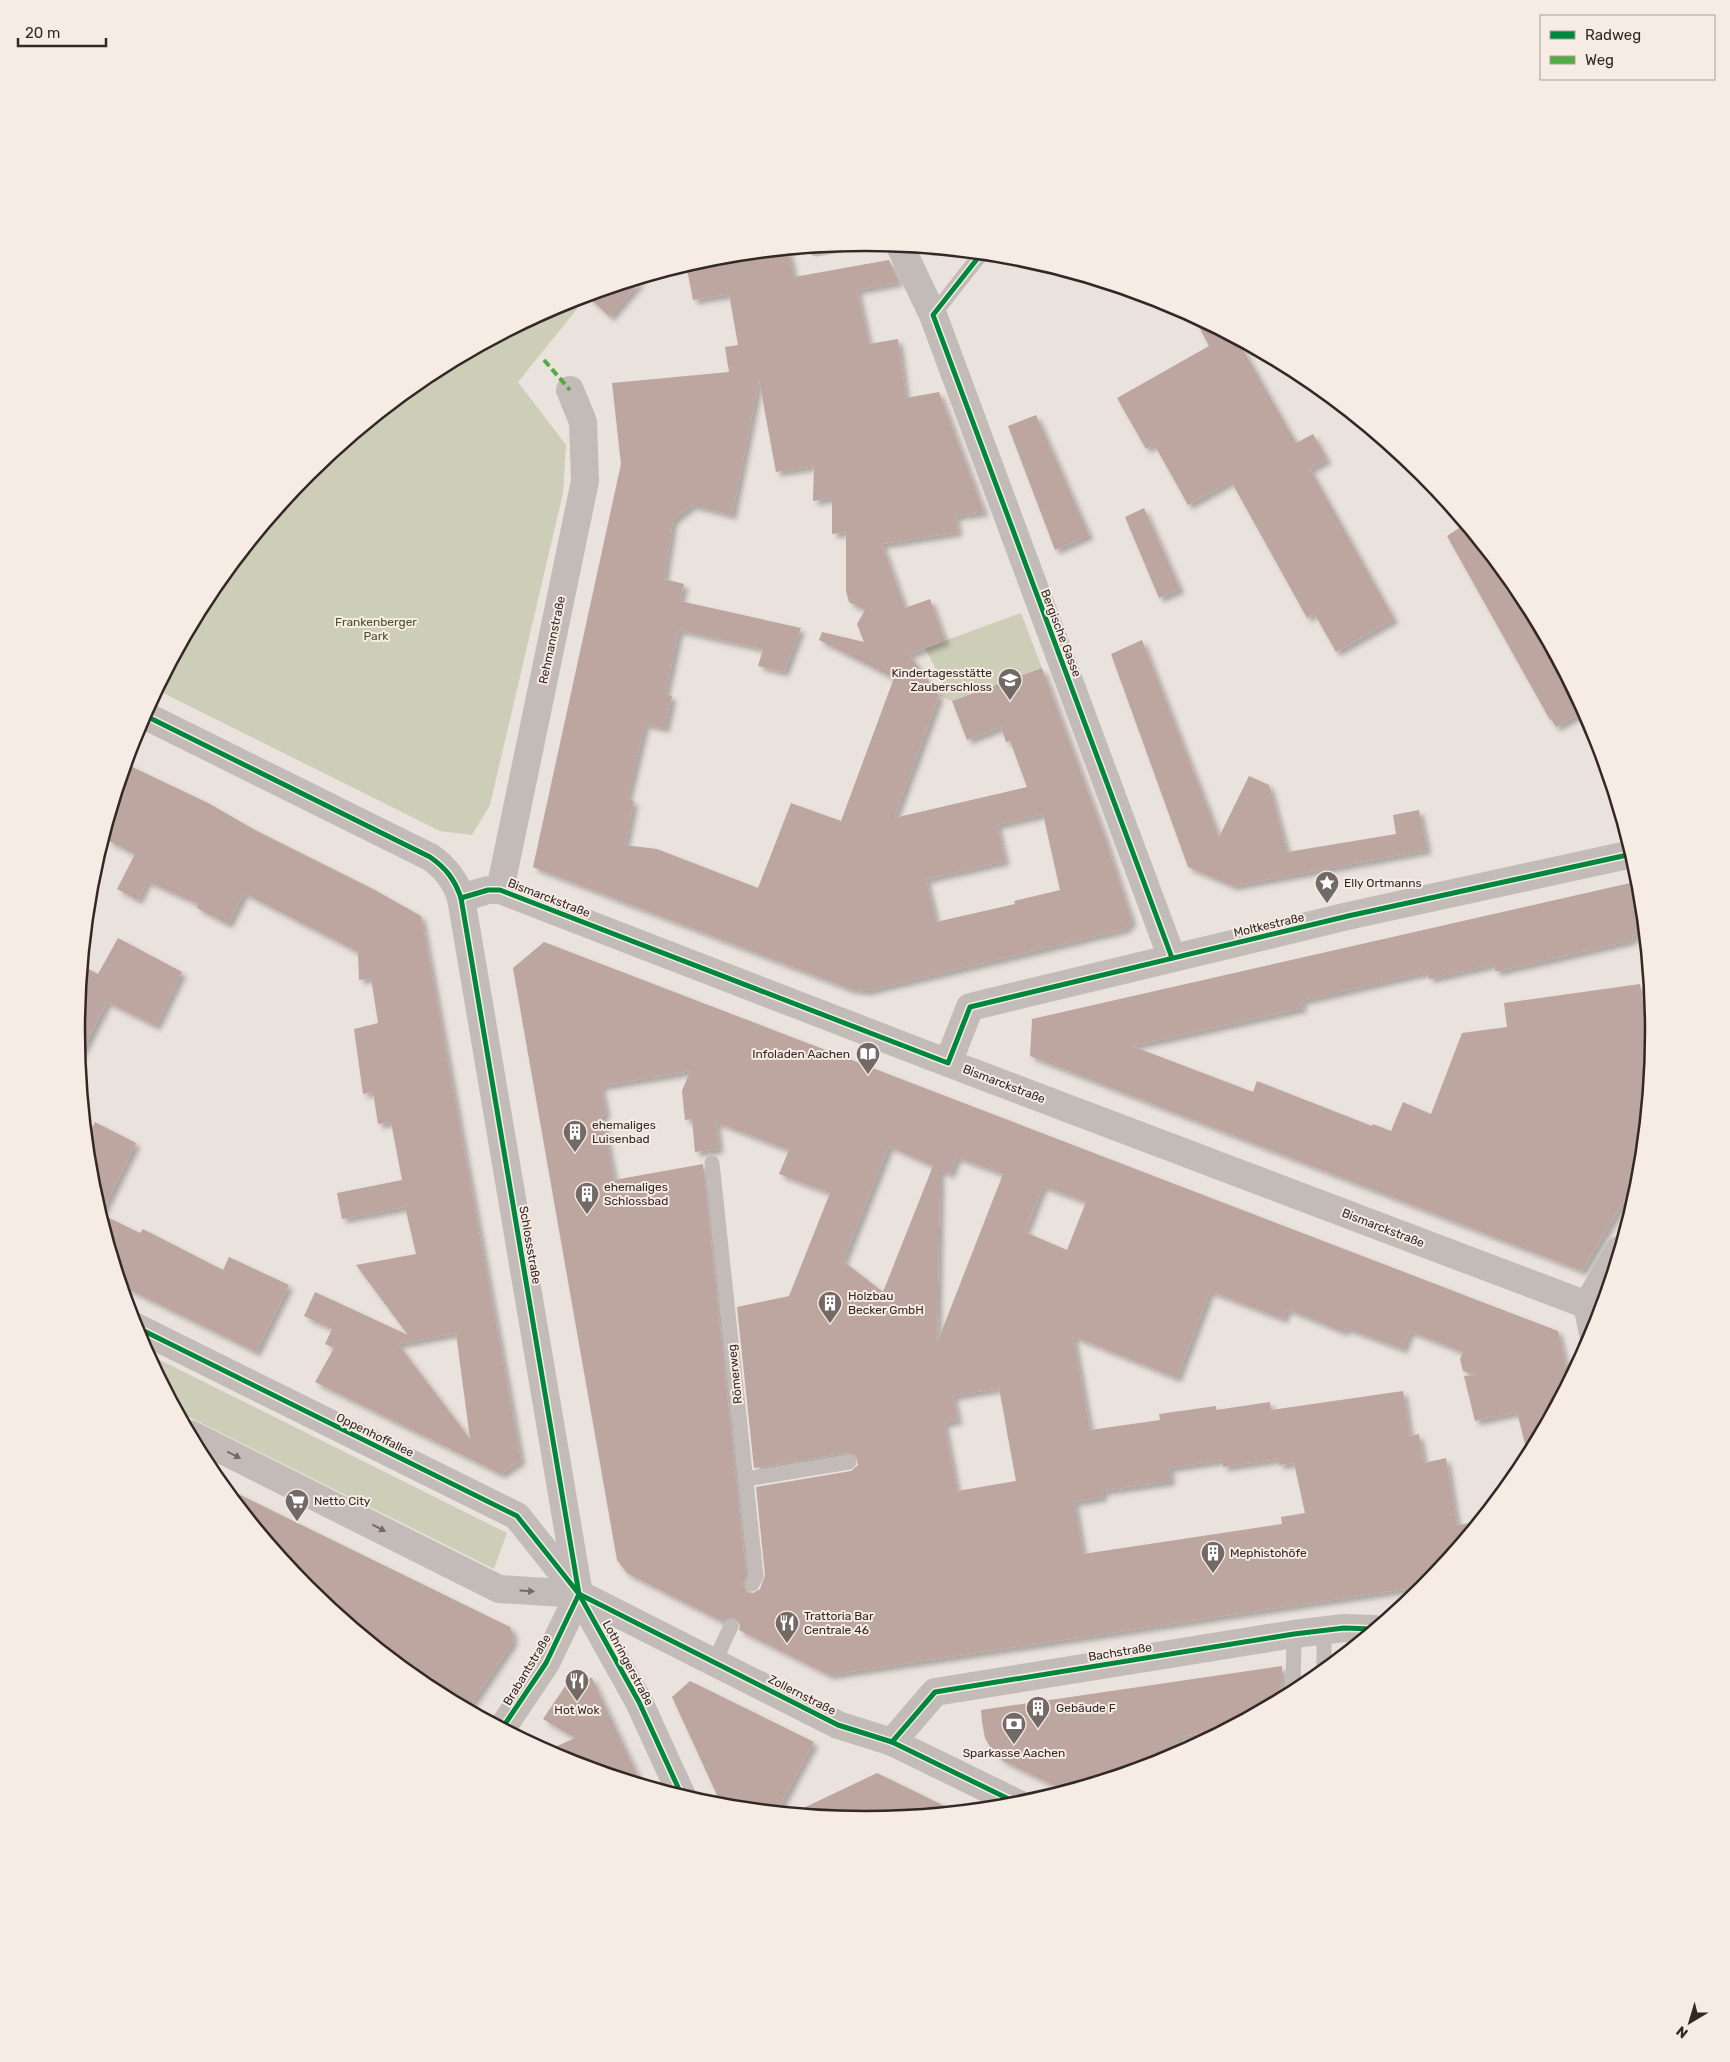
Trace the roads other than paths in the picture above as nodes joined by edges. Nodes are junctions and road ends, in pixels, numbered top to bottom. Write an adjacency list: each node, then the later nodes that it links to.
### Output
1 (903, 252): 3 (street, Bergische Gasse)
2 (977, 260): 3 (lane)
3 (933, 315): 9 (street, Bergische Gasse)
4 (570, 390): 7 (street, Rehmannstraße)
5 (151, 718): 8 (street)
6 (1624, 856): 9 (street, Moltkestraße)
7 (500, 890): 8 (street, Bismarckstraße); 10 (street, Bismarckstraße)
8 (461, 898): 20 (street, Schlossstraße)
9 (1172, 958): 10 (street, Moltkestraße)
10 (948, 1063): 13 (street, Bismarckstraße)
11 (712, 1163): 18 (lane, Römerweg)
12 (1608, 1269): 13 (street)
13 (1586, 1305): 14 (street)
14 (1590, 1320)
15 (145, 1332): 20 (street, Oppenhoffallee)
16 (201, 1440): 20 (street, one-way to 20)
17 (849, 1462): 18 (lane)
18 (746, 1479): 19 (lane, Römerweg)
19 (752, 1584)
20 (579, 1594): 26 (street, Zollernstraße); 28 (street, Brabantstraße); 30 (street, Lothringerstraße)
21 (731, 1626): 26 (lane)
22 (1365, 1629): 23 (street, Bachstraße)
23 (1324, 1631): 24 (street, Bachstraße); 25 (lane)
24 (1294, 1634): 27 (lane); 29 (street, Bachstraße)
25 (1324, 1661)
26 (714, 1662): 29 (street, Zollernstraße)
27 (1293, 1683)
28 (505, 1723)
29 (892, 1742): 31 (street, Zollernstraße)
30 (678, 1788)
31 (1006, 1798)

